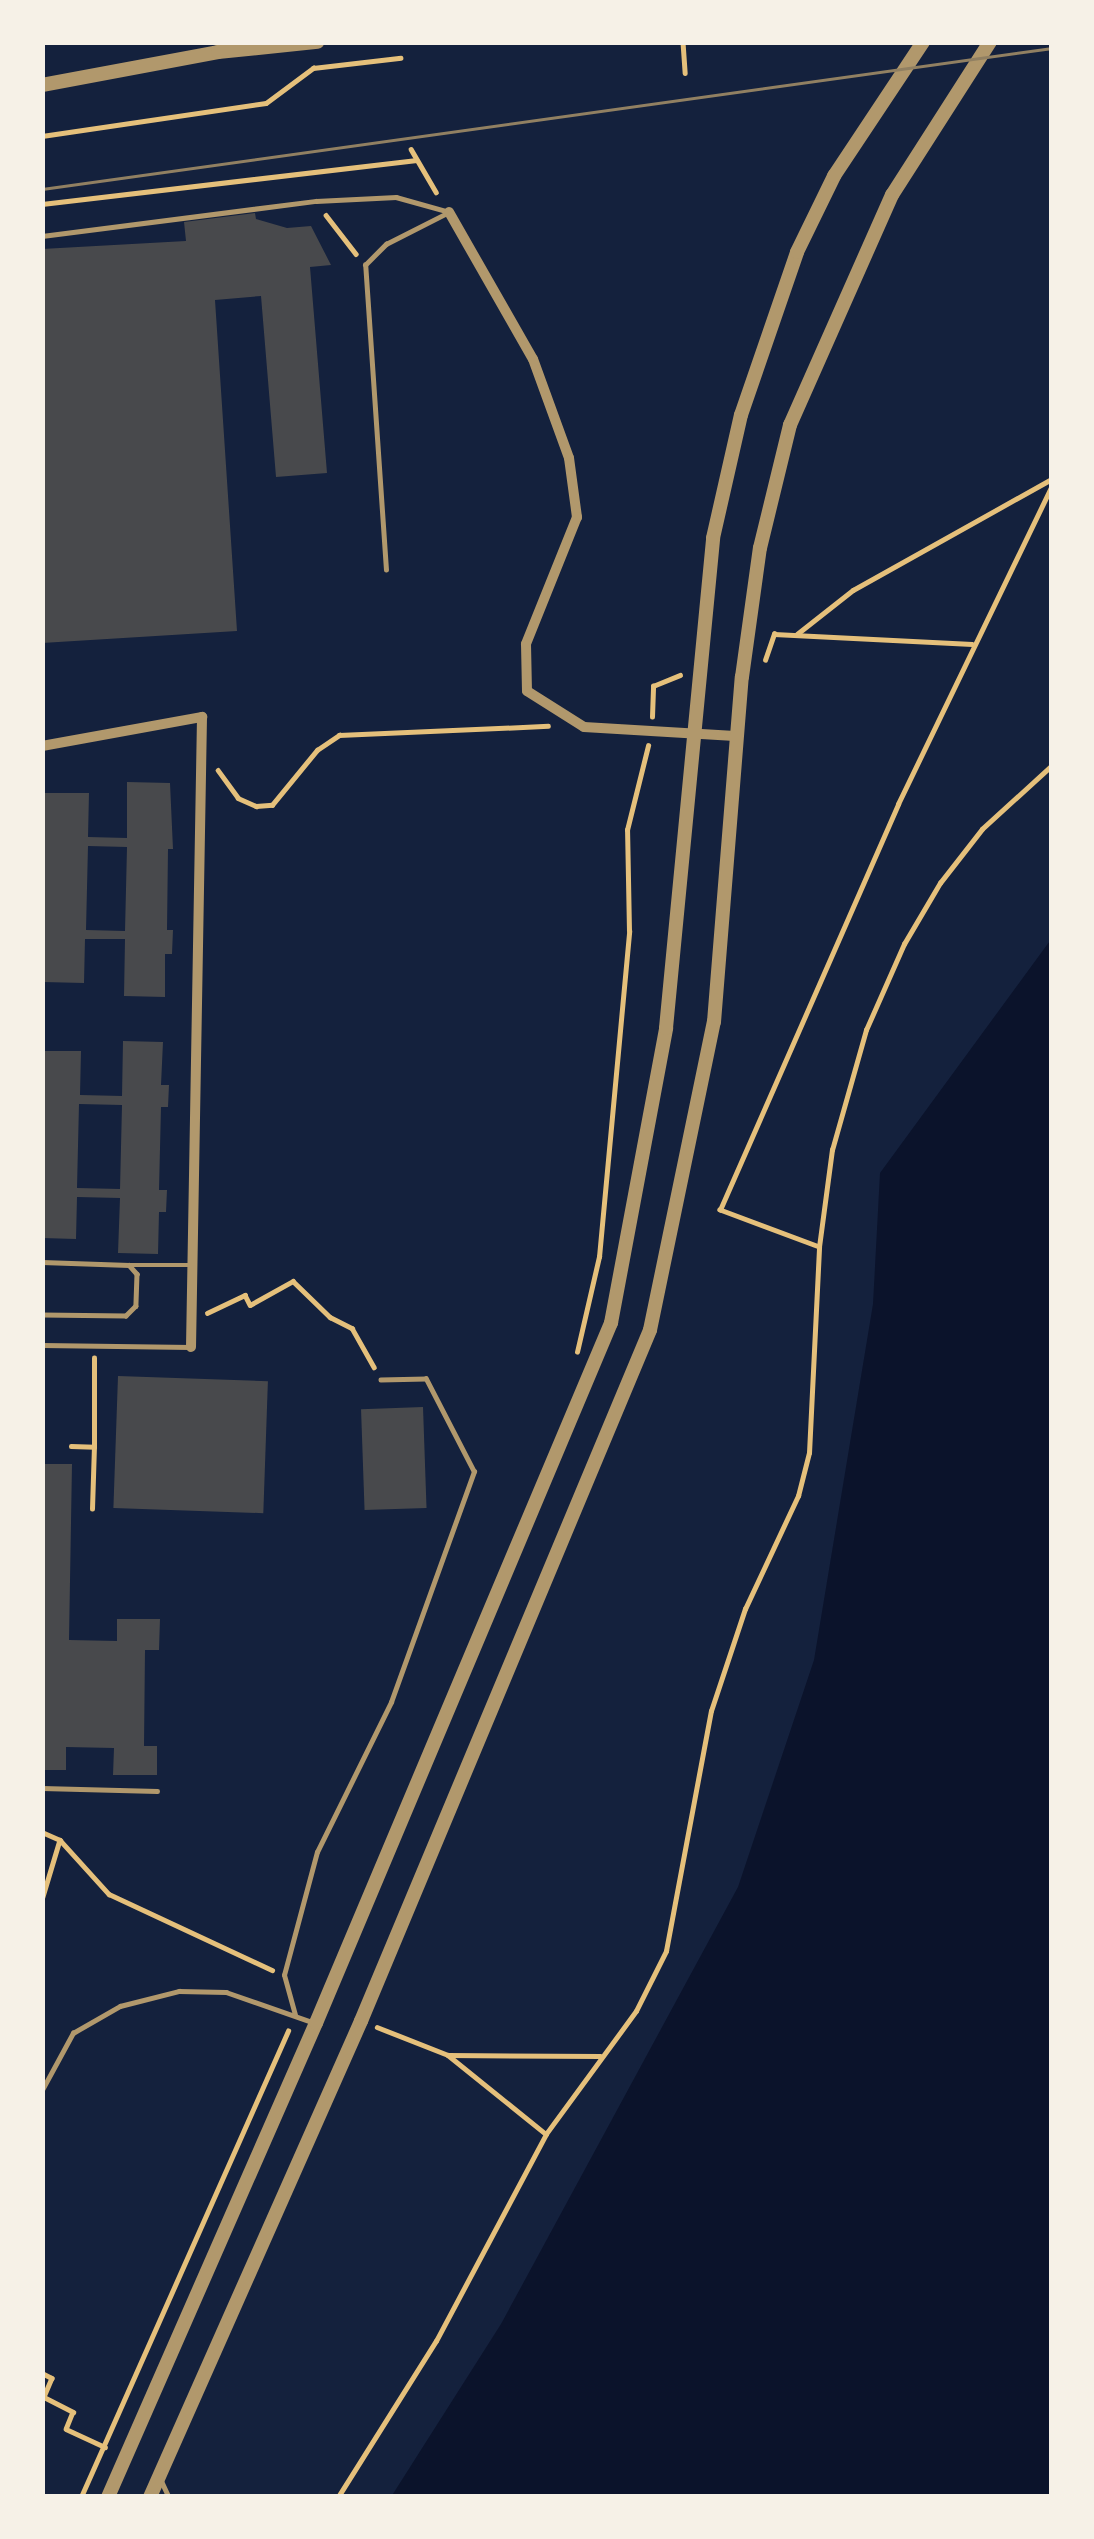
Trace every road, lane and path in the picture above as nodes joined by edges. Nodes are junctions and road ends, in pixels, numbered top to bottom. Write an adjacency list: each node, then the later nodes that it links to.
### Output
1 (317, 42): 7 (street)
2 (682, 42): 6 (path)
3 (923, 42): 23 (street)
4 (990, 42): 24 (street)
5 (400, 58): 8 (path)
6 (685, 73)
7 (42, 85)
8 (42, 136)
9 (411, 149): 10 (path)
10 (416, 160): 12 (path); 13 (path)
11 (316, 201): 13 (lane); 14 (lane); 15 (path)
12 (42, 204)
13 (449, 212): 15 (lane); 21 (street)
14 (42, 236)
15 (365, 265): 17 (lane)
16 (1052, 482): 18 (path); 19 (path)
17 (386, 570)
18 (797, 634): 19 (path); 20 (path)
19 (972, 644): 28 (path)
20 (764, 665)
21 (584, 727): 22 (street); 26 (path)
22 (652, 730): 23 (street); 37 (path)
23 (691, 733): 24 (street); 50 (street)
24 (735, 736): 49 (street)
25 (42, 746): 31 (street)
26 (211, 760)
27 (1052, 765): 28 (path)
28 (819, 1247): 52 (path)
29 (42, 1262): 30 (lane)
30 (129, 1264): 31 (lane); 33 (lane)
31 (192, 1265): 36 (street)
32 (217, 1308): 38 (path)
33 (42, 1315)
34 (42, 1345): 35 (lane)
35 (94, 1346): 36 (lane); 40 (path)
36 (191, 1347)
37 (575, 1359)
38 (381, 1380): 47 (lane)
39 (71, 1447): 40 (path)
40 (94, 1448): 41 (path)
41 (92, 1509)
42 (42, 1787): 43 (lane)
43 (157, 1791)
44 (42, 1832): 45 (path)
45 (60, 1840): 46 (path); 47 (path)
46 (42, 1900)
47 (284, 1976): 48 (lane)
48 (295, 2015): 50 (lane); 53 (lane); 57 (path)
49 (361, 2021): 51 (path); 58 (street)
50 (316, 2023): 60 (street)
51 (448, 2055): 52 (path); 54 (path)
52 (600, 2056): 54 (path)
53 (42, 2090)
54 (546, 2134): 63 (path)
55 (42, 2373): 56 (path)
56 (43, 2399): 57 (path)
57 (104, 2447): 59 (path)
58 (159, 2475): 61 (street); 62 (lane)
59 (81, 2497)
60 (108, 2497)
61 (150, 2497)
62 (169, 2497)
63 (338, 2497)

